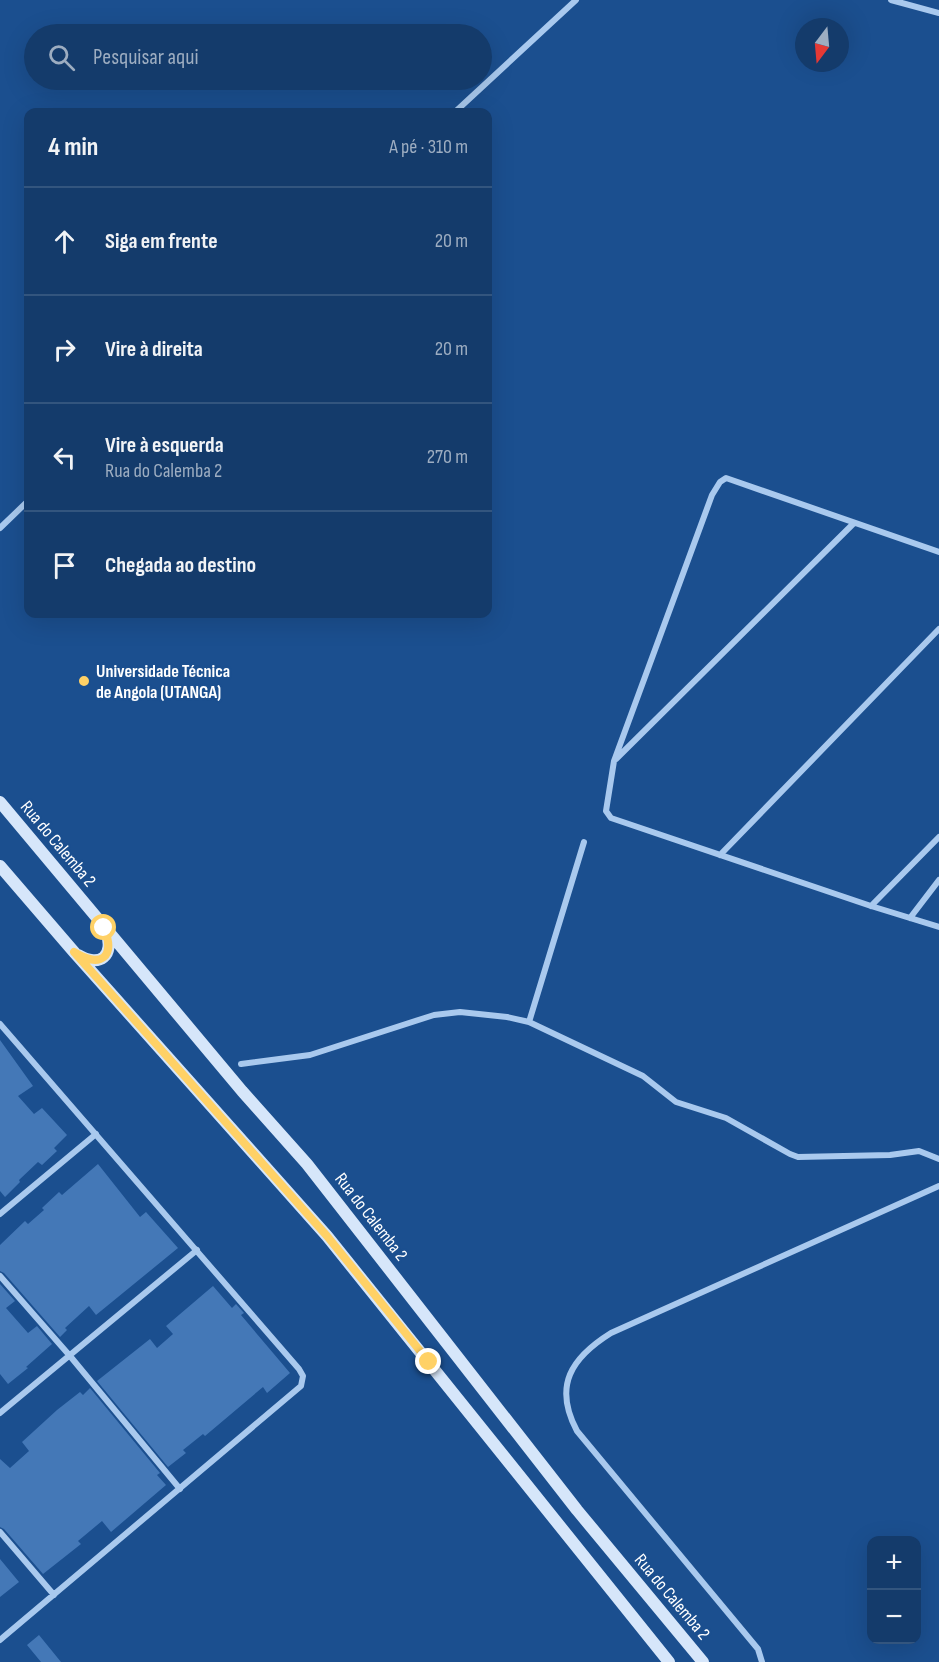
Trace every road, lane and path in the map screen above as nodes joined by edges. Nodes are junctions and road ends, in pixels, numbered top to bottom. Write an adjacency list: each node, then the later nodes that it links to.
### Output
1 (576, 0): 4 (street)
2 (891, 0): 3 (street)
3 (939, 13)
4 (492, 78)
5 (479, 90): 6 (street)
6 (459, 108)
7 (24, 505): 9 (street)
8 (854, 523): 10 (street); 12 (street); 12 (street)
9 (0, 528)
10 (939, 552)
11 (939, 629): 16 (street)
12 (614, 760): 16 (street)
13 (0, 802): 24 (main road, Rua do Calemba 2)
14 (939, 837): 21 (street)
15 (584, 842): 26 (street)
16 (720, 855): 21 (street)
17 (0, 866): 20 (main road)
18 (0, 876): 20 (main road)
19 (939, 880): 22 (street)
20 (26, 895): 25 (main road)
21 (872, 906): 22 (street)
22 (910, 918): 23 (street)
23 (939, 927)
24 (104, 928): 25 (main road); 43 (main road, Rua do Calemba 2)
25 (74, 952): 42 (main road)
26 (530, 1022): 28 (street); 30 (street)
27 (0, 1024): 29 (street)
28 (241, 1064)
29 (96, 1134): 32 (street); 33 (street)
30 (939, 1159)
31 (939, 1186): 41 (street)
32 (0, 1214)
33 (197, 1250): 35 (street); 37 (street)
34 (0, 1276): 35 (street)
35 (70, 1356): 36 (street); 37 (street)
36 (0, 1413)
37 (180, 1489): 39 (street)
38 (0, 1532): 39 (street)
39 (54, 1595): 40 (street)
40 (0, 1640)
41 (758, 1649): 44 (street); 45 (street)
42 (669, 1662)
43 (703, 1662)
44 (762, 1662)
45 (767, 1662)

